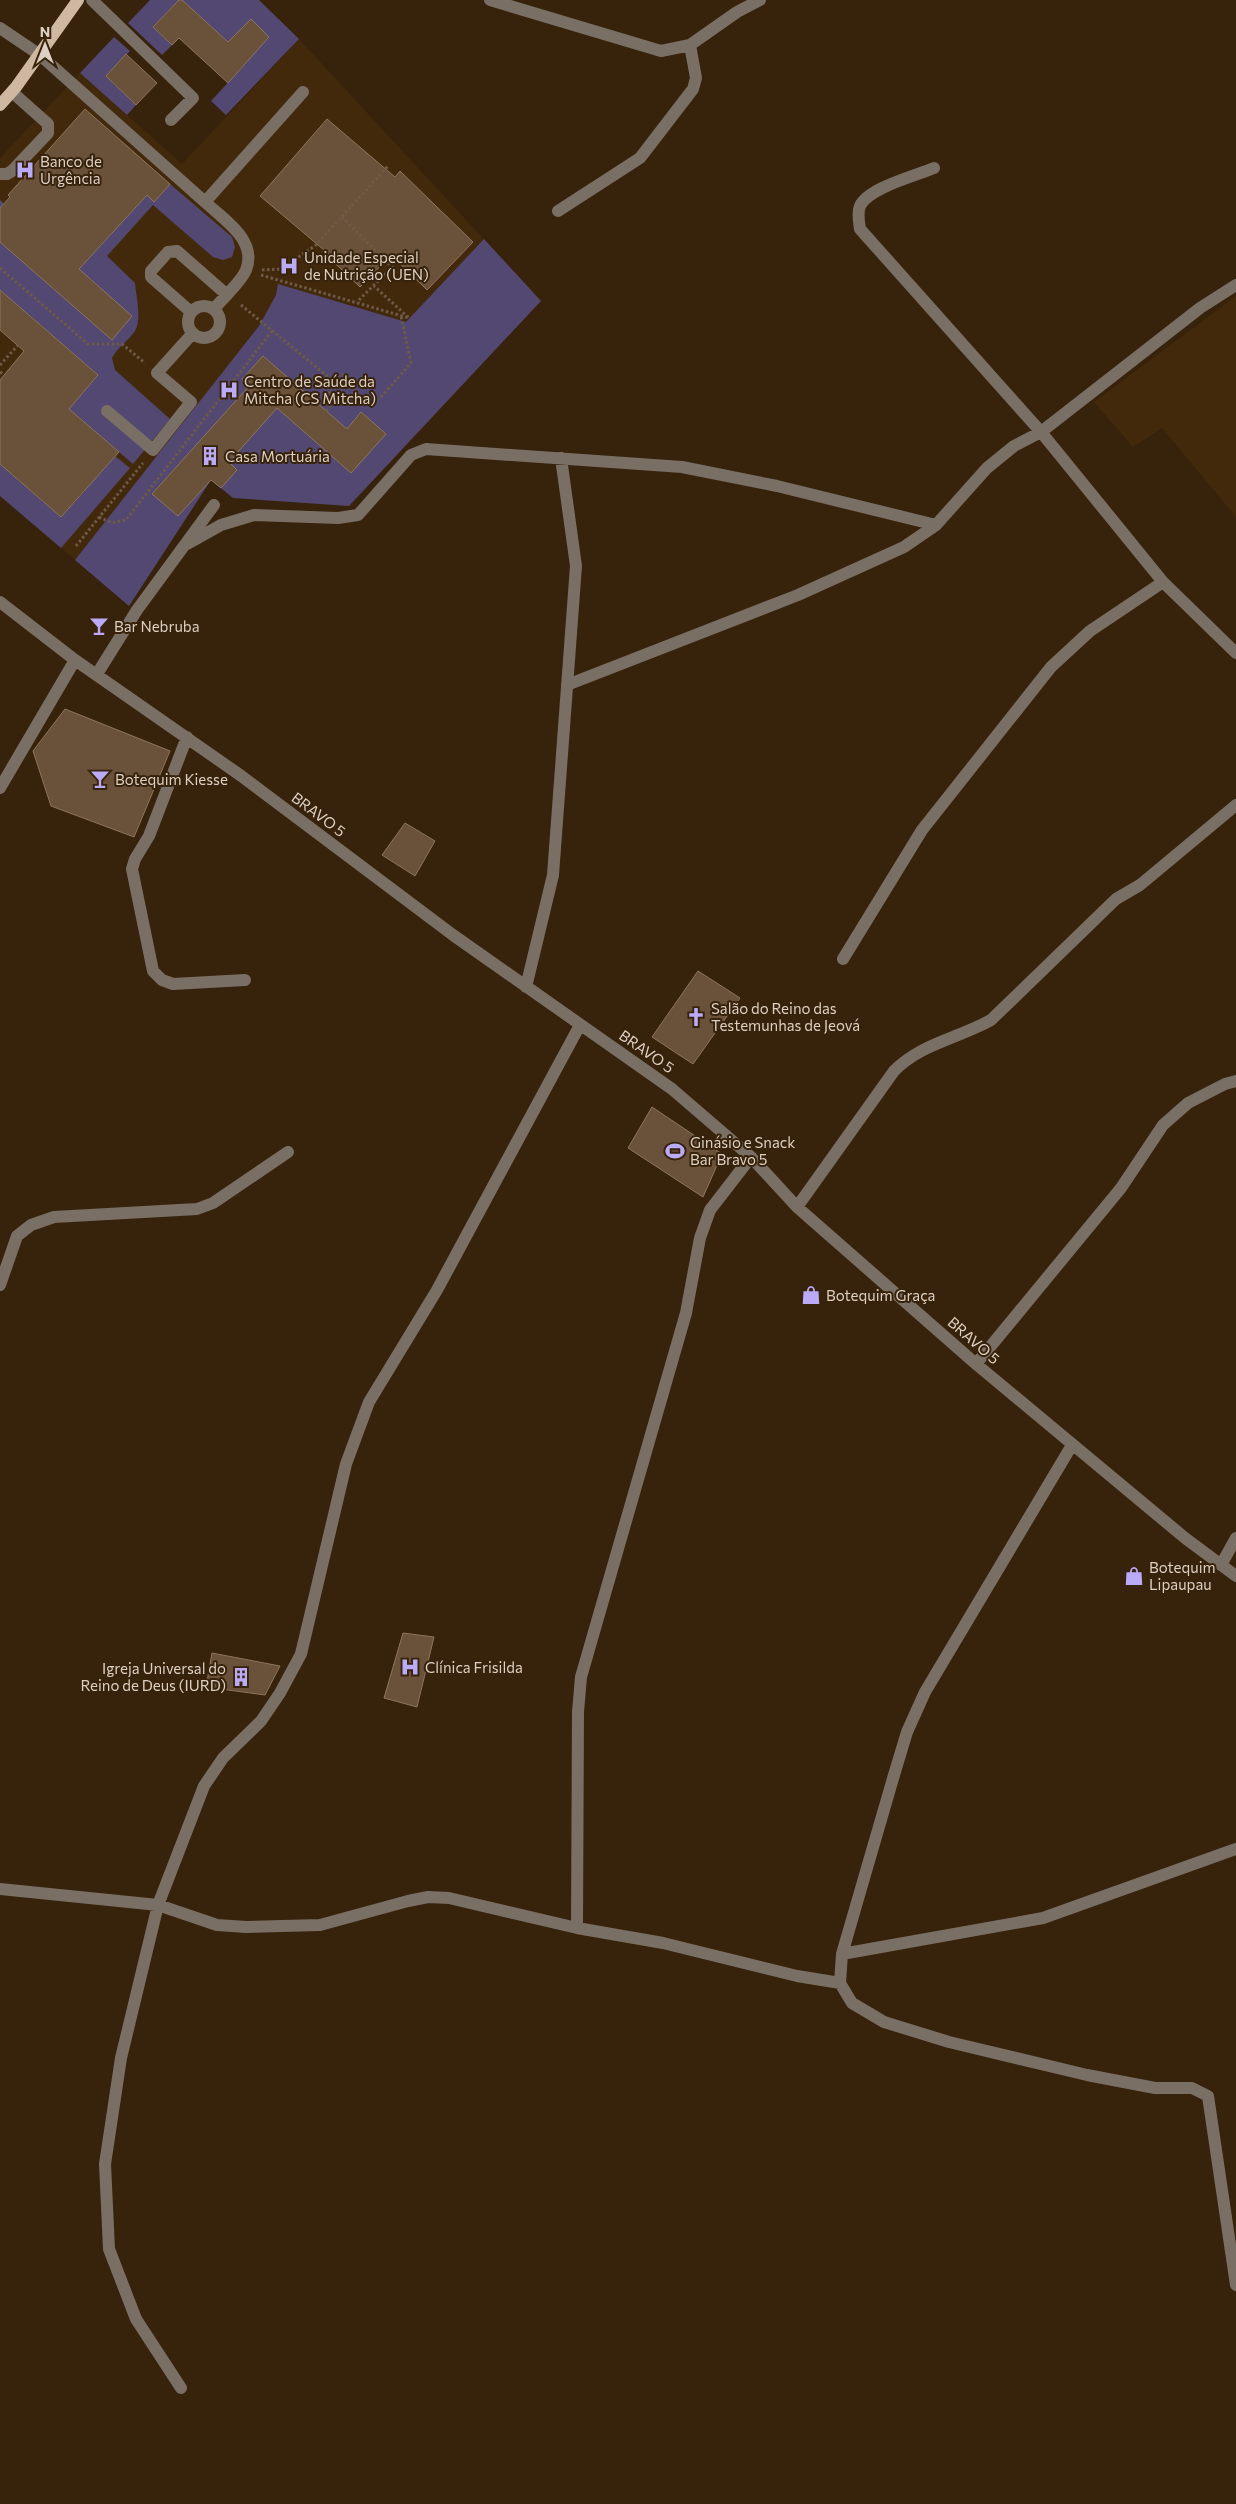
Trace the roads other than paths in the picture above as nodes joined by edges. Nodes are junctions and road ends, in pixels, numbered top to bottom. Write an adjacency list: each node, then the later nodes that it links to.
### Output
1 (78, 0): 7 (main road)
2 (92, 0): 11 (street)
3 (490, 0): 6 (street)
4 (760, 0): 6 (street)
5 (0, 28): 7 (street)
6 (690, 45): 15 (street)
7 (40, 55): 8 (main road); 14 (street)
8 (12, 92): 10 (main road); 13 (street)
9 (303, 92): 14 (street)
10 (0, 105)
11 (171, 120)
12 (934, 168): 22 (street)
13 (0, 174)
14 (205, 202): 17 (street)
15 (558, 211)
16 (1236, 285): 22 (street)
17 (226, 294): 18 (street); 19 (street)
18 (214, 309): 19 (street); 20 (street)
19 (191, 312): 20 (street)
20 (193, 333): 21 (street)
21 (107, 411)
22 (1041, 432): 25 (street); 27 (street)
23 (561, 458): 25 (street); 26 (street); 32 (street)
24 (214, 505): 26 (street)
25 (936, 525): 32 (street)
26 (186, 544): 31 (street)
27 (1163, 582): 29 (street); 36 (street)
28 (0, 602): 30 (street, BRAVO 5)
29 (1236, 653)
30 (75, 660): 31 (street, BRAVO 5); 34 (street)
31 (98, 674): 33 (street, BRAVO 5)
32 (567, 685): 38 (street)
33 (187, 738): 37 (street); 38 (street, BRAVO 5)
34 (0, 788)
35 (1236, 805): 43 (street)
36 (843, 958)
37 (245, 980)
38 (526, 986): 39 (street, BRAVO 5)
39 (580, 1025): 42 (street, BRAVO 5); 52 (street)
40 (1236, 1081): 45 (street)
41 (288, 1152): 44 (street)
42 (751, 1157): 43 (street, BRAVO 5); 53 (street)
43 (798, 1207): 45 (street, BRAVO 5)
44 (0, 1285)
45 (976, 1364): 46 (street, BRAVO 5)
46 (1072, 1445): 48 (street, BRAVO 5); 54 (street)
47 (1236, 1538): 48 (street)
48 (1221, 1565): 49 (street, BRAVO 5)
49 (1236, 1576)
50 (1236, 1849): 54 (street)
51 (0, 1889): 52 (street)
52 (158, 1905): 53 (street); 57 (street)
53 (577, 1928): 55 (street)
54 (842, 1954): 55 (street)
55 (840, 1983): 56 (street)
56 (1236, 2285)
57 (181, 2388)

